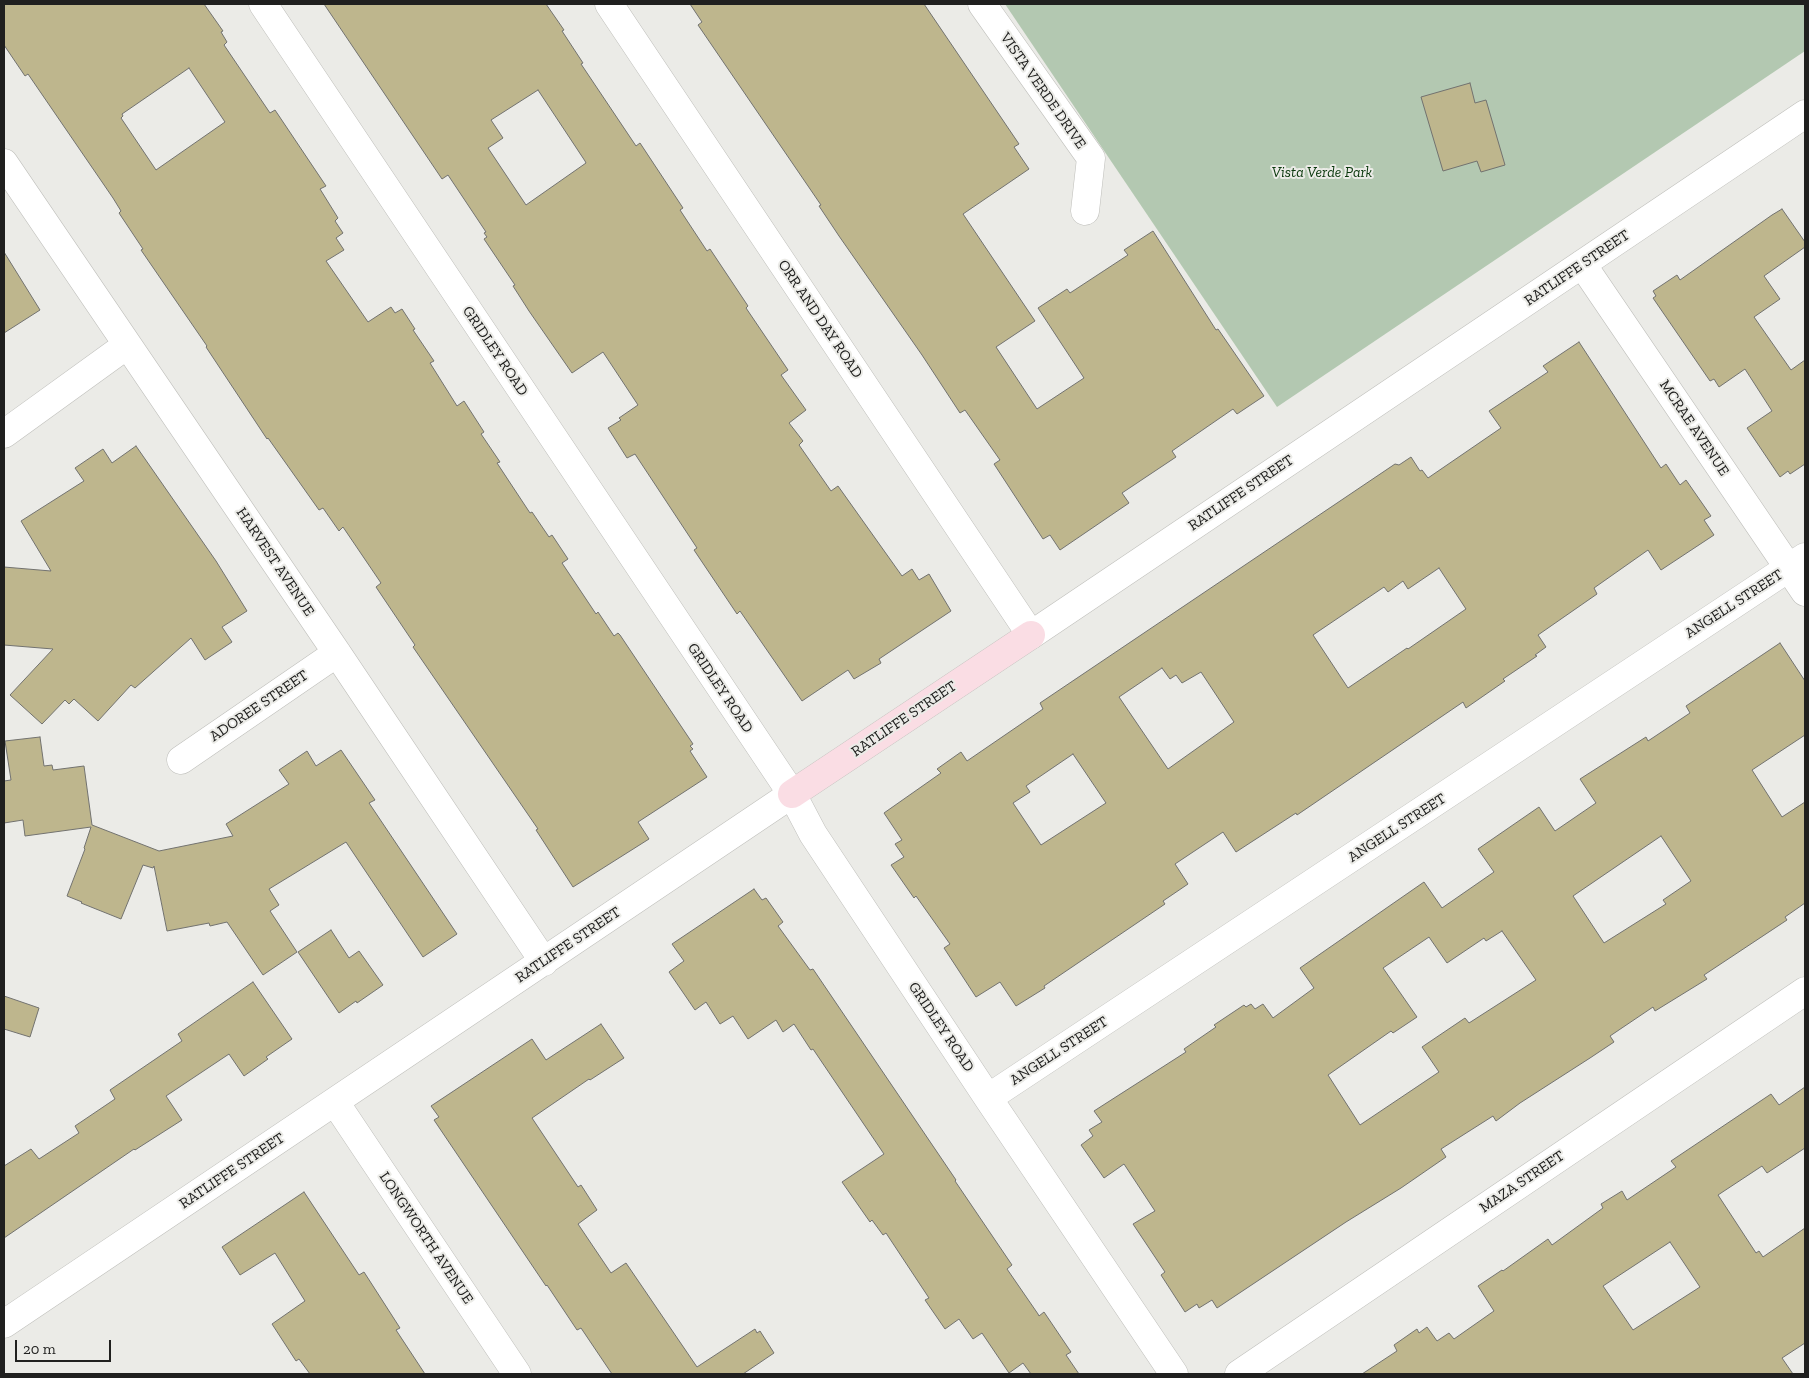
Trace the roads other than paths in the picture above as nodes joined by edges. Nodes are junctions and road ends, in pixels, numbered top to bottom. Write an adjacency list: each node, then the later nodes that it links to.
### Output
1 (263, 4): 15 (street, GRIDLEY ROAD)
2 (609, 4): 12 (street, ORR AND DAY ROAD)
3 (982, 4): 6 (street, VISTA VERDE DRIVE)
4 (1805, 114): 7 (street, RATLIFFE STREET)
5 (4, 164): 8 (street, HARVEST AVENUE)
6 (1085, 211)
7 (1582, 264): 10 (street, MCRAE AVENUE); 12 (street, RATLIFFE STREET)
8 (128, 345): 9 (street); 13 (street, HARVEST AVENUE)
9 (4, 434)
10 (1797, 563): 11 (street, MCRAE AVENUE); 18 (street, ANGELL STREET)
11 (1805, 592)
12 (1030, 635): 15 (street, RATLIFFE STREET)
13 (337, 653): 14 (street, ADOREE STREET); 16 (street, HARVEST AVENUE)
14 (181, 760)
15 (792, 794): 16 (street, RATLIFFE STREET); 18 (street, GRIDLEY ROAD)
16 (544, 962): 19 (street, RATLIFFE STREET)
17 (1805, 991): 23 (street, MAZA STREET)
18 (988, 1098): 22 (street, GRIDLEY ROAD)
19 (335, 1102): 20 (street, RATLIFFE STREET); 21 (street, LONGWORTH AVENUE)
20 (4, 1324)
21 (517, 1374)
22 (1174, 1374)
23 (1239, 1374)

